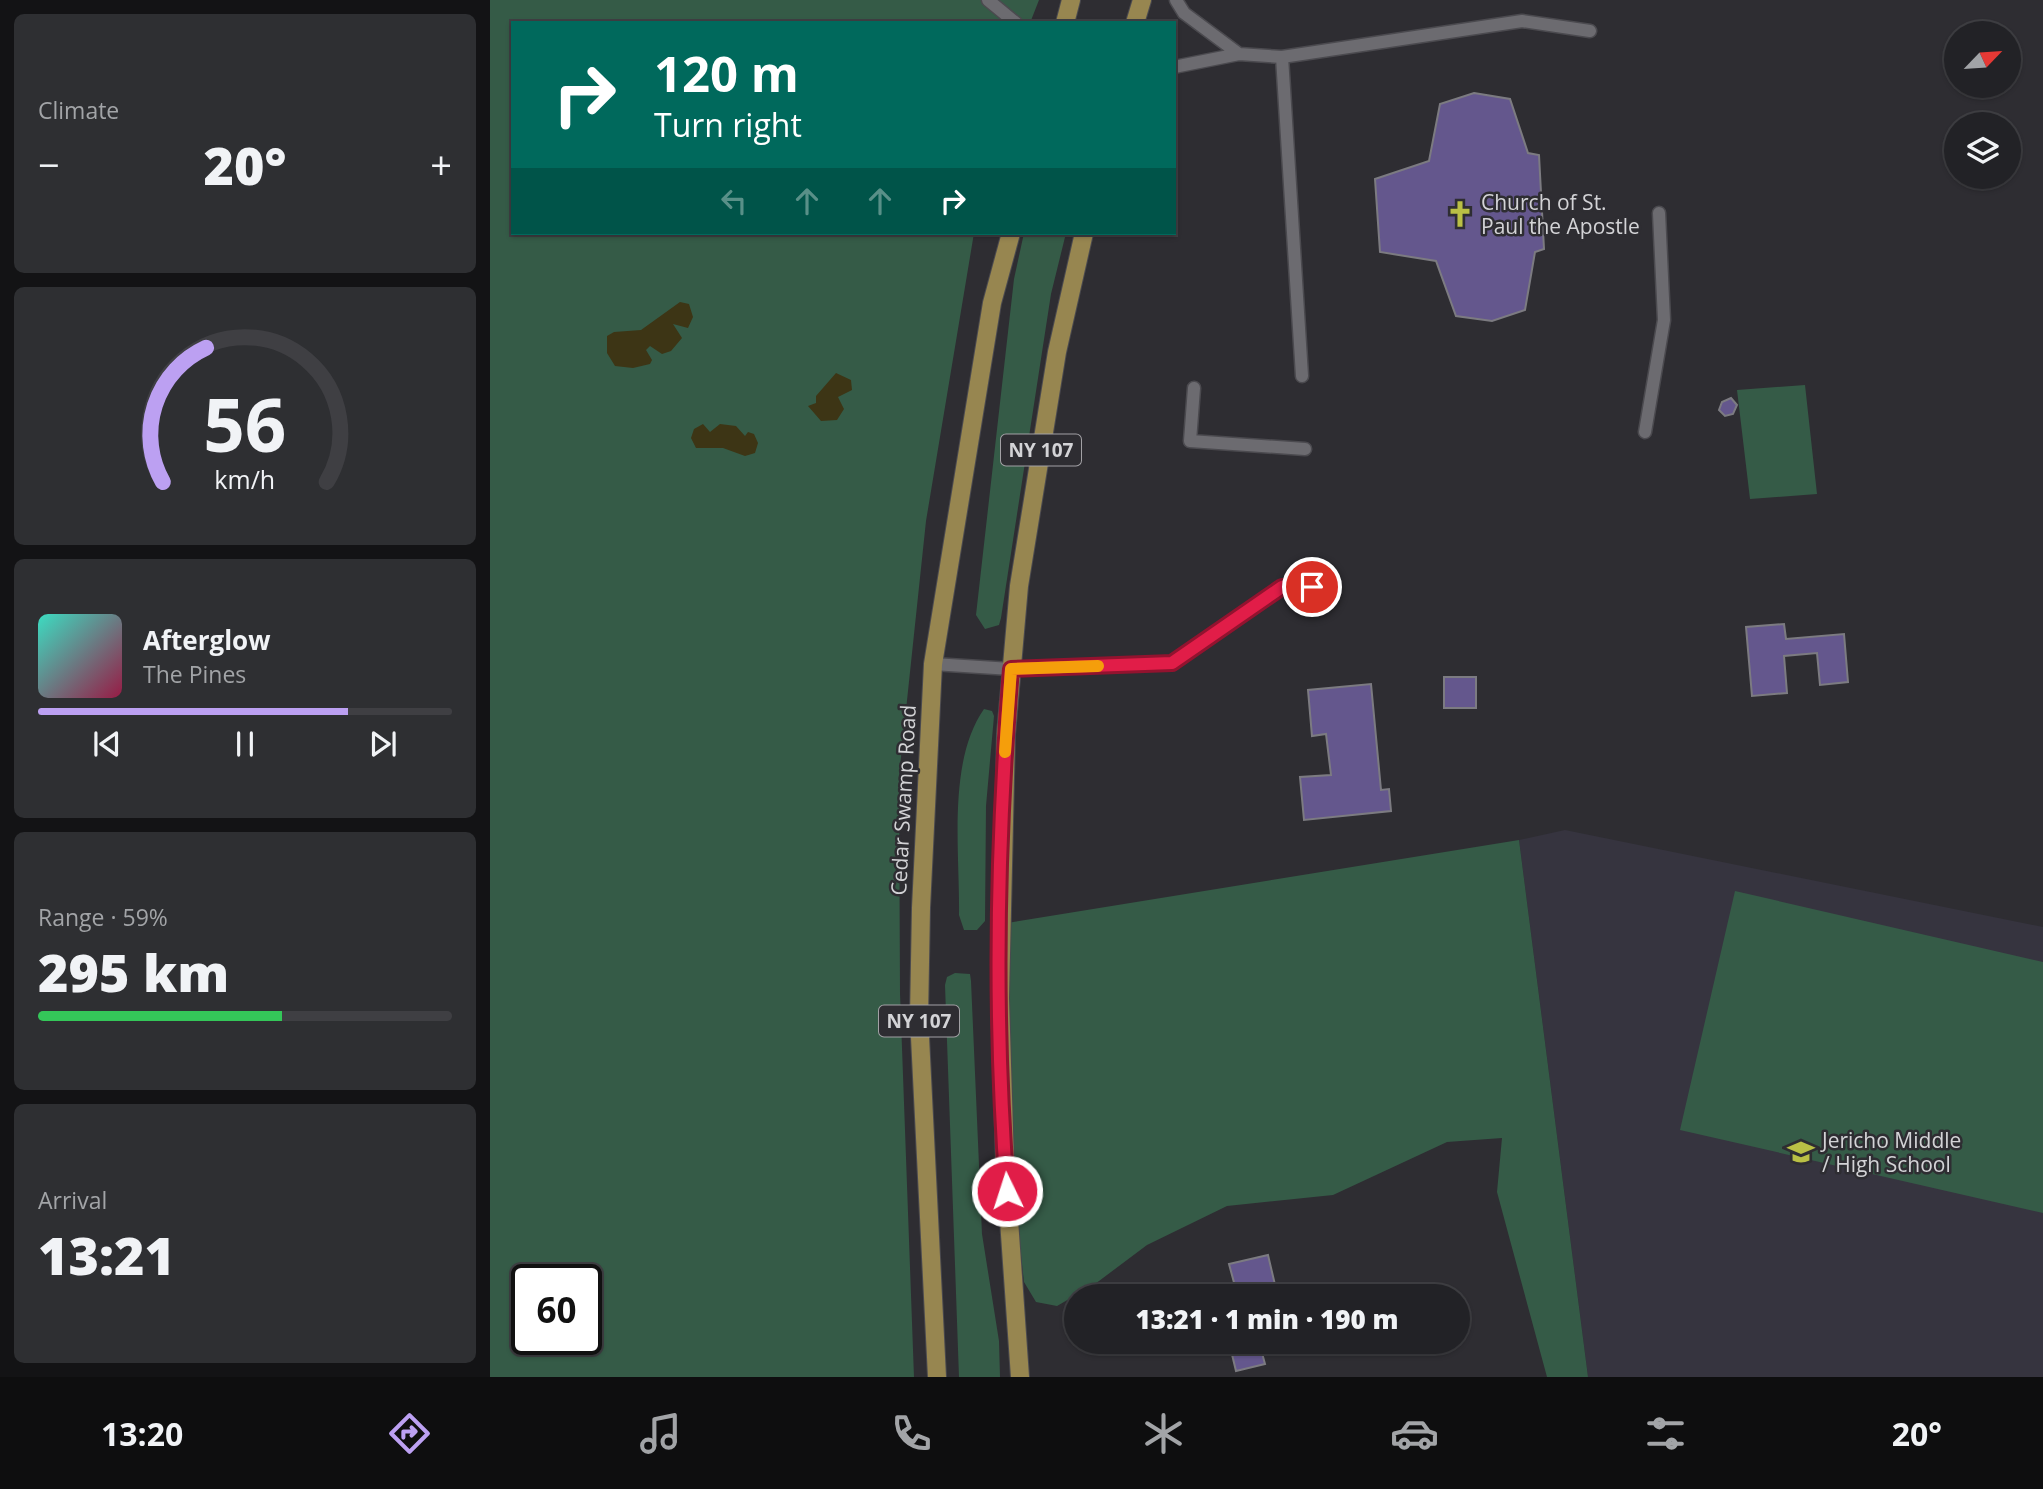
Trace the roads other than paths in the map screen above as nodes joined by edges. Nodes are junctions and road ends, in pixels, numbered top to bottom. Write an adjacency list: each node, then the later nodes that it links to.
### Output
1 (988, 0): 5 (lane)
2 (1071, 0): 6 (main road)
3 (1142, 0): 7 (main road)
4 (1176, 0): 9 (lane)
5 (1014, 21)
6 (1066, 21)
7 (1136, 21)
8 (1590, 32): 10 (lane)
9 (1239, 54): 10 (lane); 11 (lane)
10 (1282, 57): 15 (lane)
11 (1176, 66)
12 (1659, 213): 17 (lane)
13 (1010, 235): 20 (main road, Cedar Swamp Road / NY 107)
14 (1084, 235): 21 (main road, NY 107)
15 (1302, 376)
16 (1194, 388): 18 (lane)
17 (1645, 432)
18 (1305, 449)
19 (1312, 587): 21 (lane)
20 (933, 664): 21 (lane); 22 (main road, Cedar Swamp Road / NY 107)
21 (1011, 669): 23 (main road, NY 107)
22 (937, 1377)
23 (1020, 1377)

